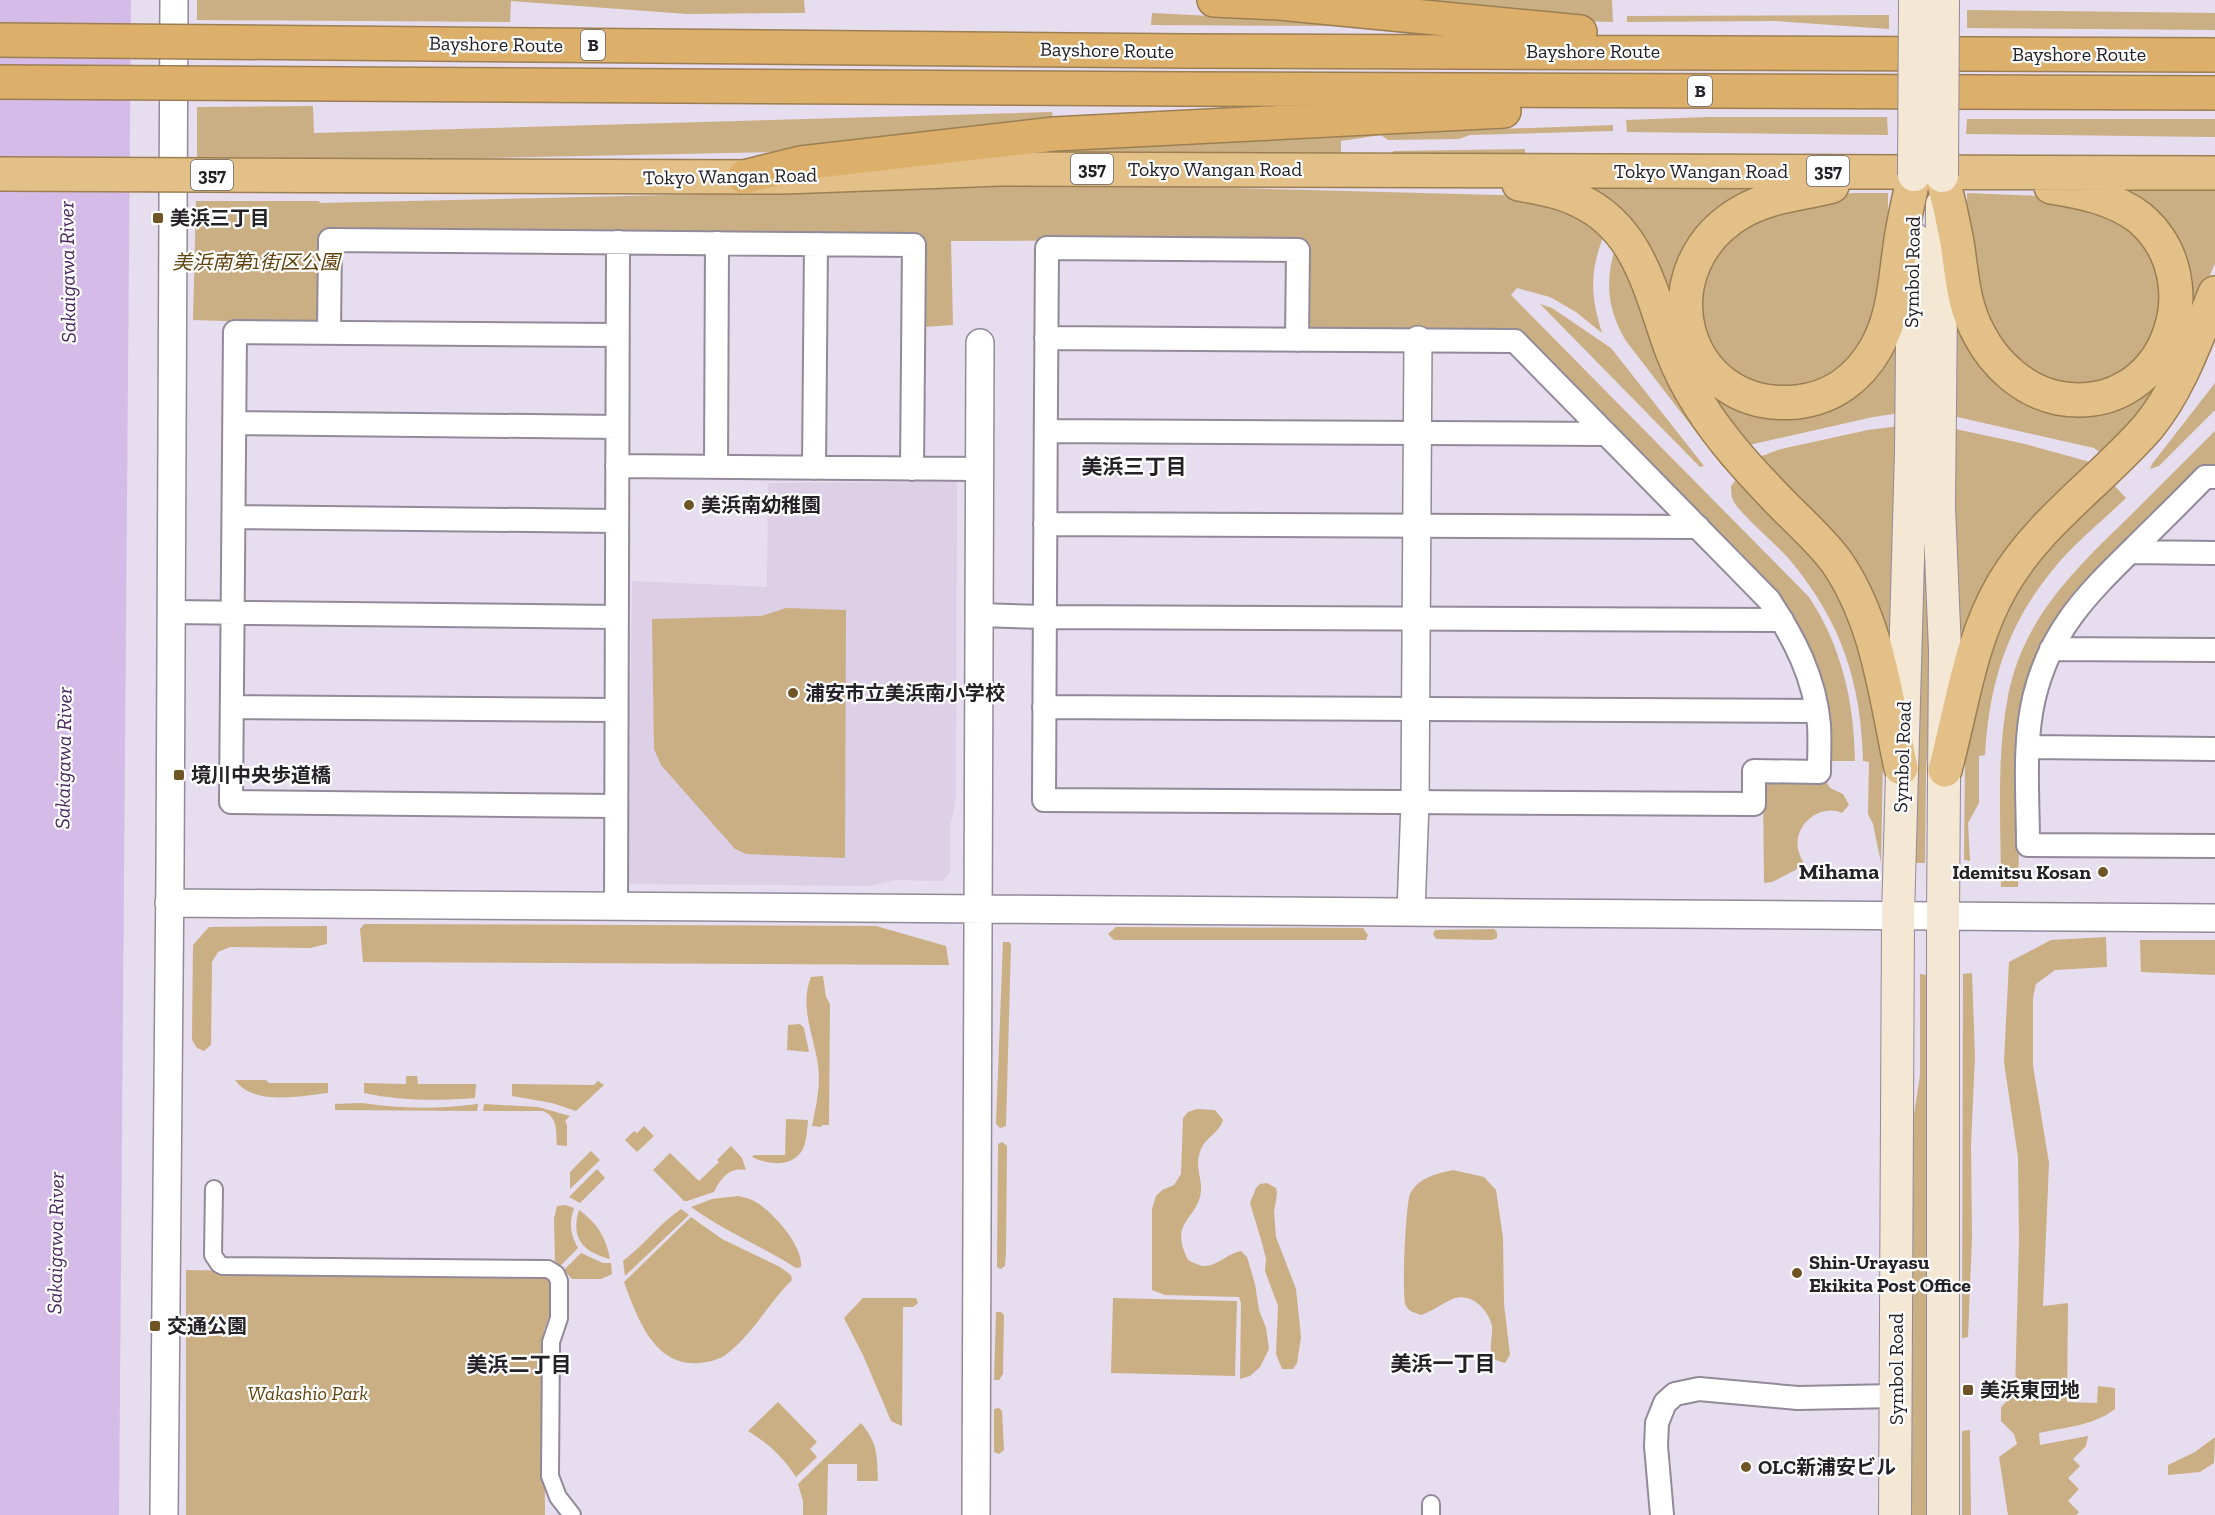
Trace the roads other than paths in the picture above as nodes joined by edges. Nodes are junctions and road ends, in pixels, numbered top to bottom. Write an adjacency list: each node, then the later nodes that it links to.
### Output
1 (174, 0): 47 (street)
2 (1214, 0): 6 (highway)
3 (1915, 0): 16 (main road, Symbol Road, bridge)
4 (1943, 0): 16 (main road, Symbol Road, bridge)
5 (0, 40): 6 (highway, Bayshore Route / B, bridge)
6 (1769, 52): 7 (highway, Bayshore Route / B)
7 (2215, 55)
8 (0, 81): 9 (highway, Bayshore Route / B, bridge)
9 (1742, 91): 10 (highway, Bayshore Route / B); 17 (highway)
10 (2215, 93)
11 (1440, 169): 12 (highway, Tokyo Wangan Road / 357); 17 (highway, Tokyo Wangan Road / 357); 63 (highway)
12 (1879, 171): 13 (highway, Tokyo Wangan Road / 357); 16 (highway)
13 (1983, 172): 14 (highway, Tokyo Wangan Road / 357); 16 (highway)
14 (2215, 173)
15 (0, 174): 17 (highway, Tokyo Wangan Road / 357, bridge)
16 (1928, 176): 33 (main road, Symbol Road)
17 (744, 177)
18 (618, 242): 19 (street); 22 (street); 23 (street)
19 (717, 243): 20 (street); 35 (street)
20 (816, 244): 36 (street); 37 (street)
21 (2215, 293): 64 (highway)
22 (329, 332): 23 (street); 28 (street)
23 (617, 335): 29 (street)
24 (1046, 338): 25 (street); 25 (street); 30 (street)
25 (1297, 340): 26 (street)
26 (1418, 340): 31 (street); 32 (street)
27 (980, 343): 38 (street)
28 (234, 423): 29 (street); 40 (street)
29 (617, 427): 34 (street)
30 (1046, 431): 31 (street); 42 (street)
31 (1417, 433): 32 (street); 43 (street)
32 (1606, 434): 44 (street)
33 (1925, 451): 63 (main road, Symbol Road); 64 (main road, Symbol Road)
34 (617, 466): 35 (street); 41 (street)
35 (716, 467): 36 (street)
36 (814, 468): 37 (street)
37 (912, 468): 38 (street)
38 (980, 469): 49 (street)
39 (2215, 477): 45 (street)
40 (234, 517): 41 (street); 48 (street)
41 (616, 521): 50 (street)
42 (1045, 524): 43 (street); 52 (street)
43 (1416, 526): 44 (street); 51 (street)
44 (1698, 527): 53 (street)
45 (2130, 552): 46 (street); 54 (street)
46 (2215, 553)
47 (172, 612): 48 (street); 68 (street)
48 (233, 613): 50 (street); 56 (street)
49 (978, 615): 52 (street); 70 (street)
50 (616, 617): 59 (street)
51 (1416, 617): 52 (street); 53 (street); 58 (street)
52 (1045, 618): 57 (street)
53 (1782, 620): 60 (street)
54 (2051, 649): 55 (street); 61 (street)
55 (2215, 650)
56 (232, 707): 59 (street); 66 (street)
57 (1044, 707): 58 (street); 65 (street)
58 (1416, 709): 60 (street); 65 (street)
59 (616, 711): 66 (street)
60 (1817, 711): 65 (street)
61 (2028, 747): 62 (street); 67 (street)
62 (2215, 749)
63 (1901, 768): 72 (main road, Symbol Road)
64 (1945, 770): 73 (main road, Symbol Road)
65 (1415, 802): 71 (street)
66 (615, 806): 69 (street)
67 (2215, 846)
68 (169, 903): 69 (street); 77 (street)
69 (616, 908): 70 (street)
70 (978, 910): 71 (street); 79 (street)
71 (1412, 912): 72 (street)
72 (1898, 916): 73 (street); 76 (main road, Symbol Road)
73 (1942, 916): 74 (street); 82 (main road, Symbol Road)
74 (2215, 918)
75 (214, 1189): 78 (street)
76 (1896, 1396): 80 (street); 81 (main road, Symbol Road)
77 (164, 1515)
78 (572, 1515)
79 (976, 1515)
80 (1662, 1515)
81 (1895, 1515)
82 (1943, 1515)

